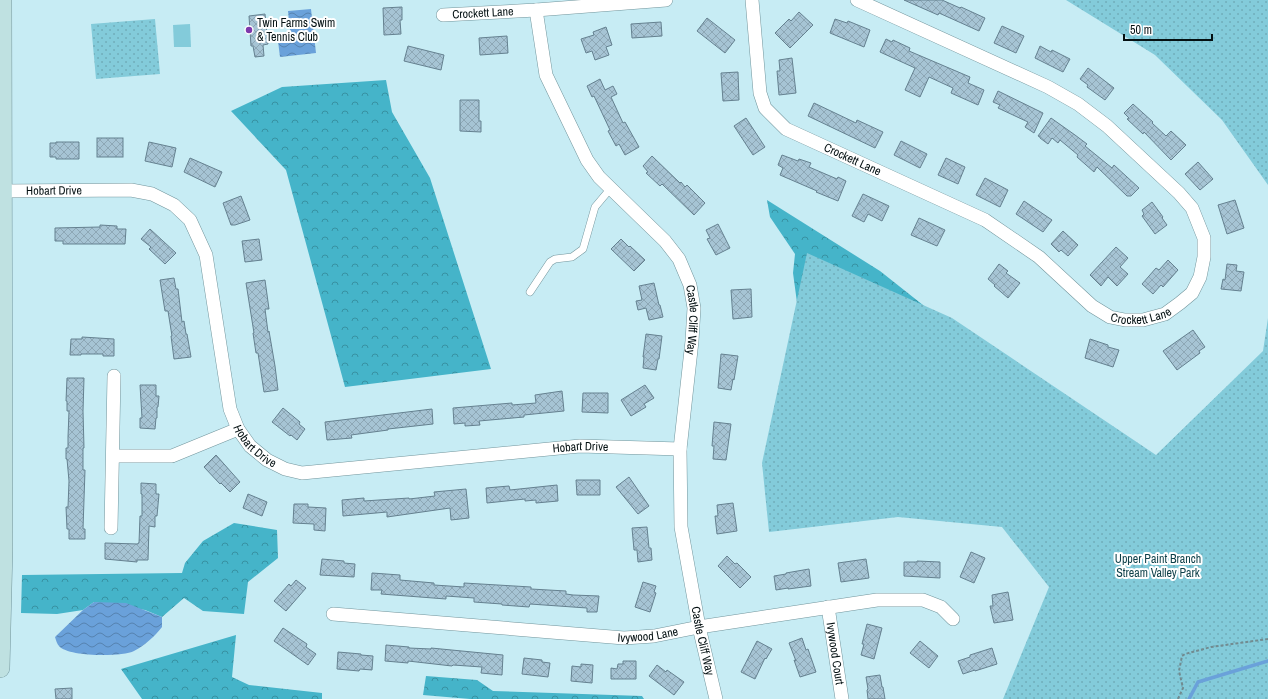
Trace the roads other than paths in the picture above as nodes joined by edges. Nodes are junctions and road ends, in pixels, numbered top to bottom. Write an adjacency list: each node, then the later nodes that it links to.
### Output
1 (2, 0): 8 (main road)
2 (666, 0): 5 (street, Crockett Lane)
3 (752, 0): 4 (street, Crockett Lane)
4 (857, 0)
5 (536, 10): 6 (street, Crockett Lane); 7 (street, Castle Cliff Way)
6 (443, 15)
7 (611, 188): 9 (lane); 12 (street, Castle Cliff Way)
8 (2, 191): 11 (street, Hobart Drive); 19 (main road)
9 (530, 292)
10 (114, 376): 13 (street)
11 (238, 429): 12 (street, Hobart Drive); 13 (street)
12 (680, 449): 18 (street, Castle Cliff Way)
13 (113, 456): 14 (street)
14 (111, 528)
15 (828, 607): 17 (street, Ivywood Lane); 18 (street, Ivywood Lane); 21 (street, Ivywood Court)
16 (333, 614): 18 (street, Ivywood Lane)
17 (954, 619)
18 (699, 627): 20 (street, Castle Cliff Way)
19 (0, 668)
20 (716, 699)
21 (842, 699)

